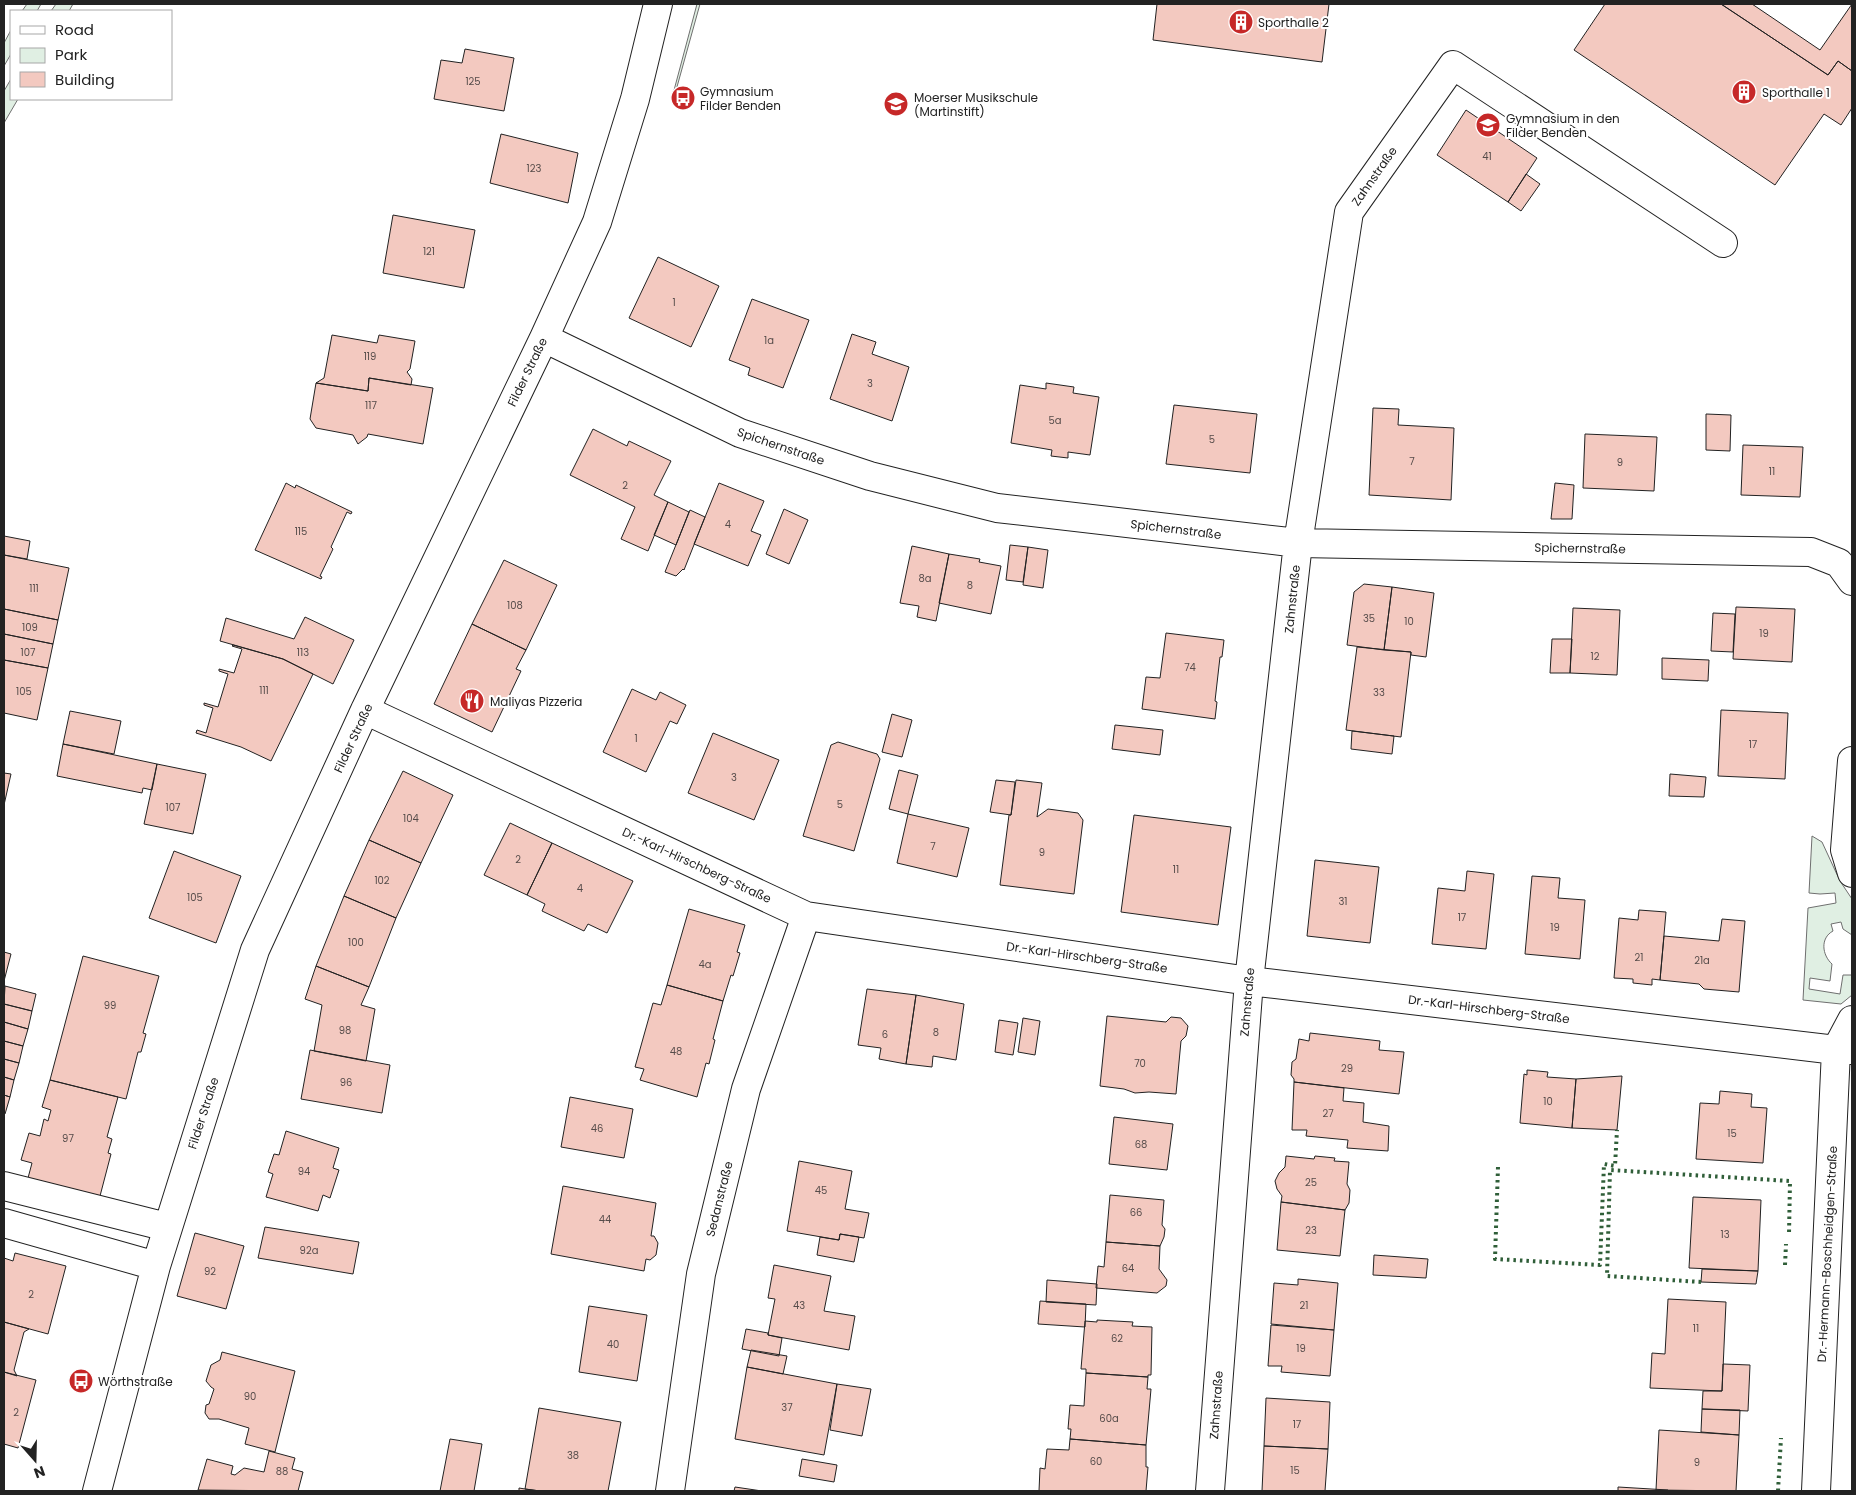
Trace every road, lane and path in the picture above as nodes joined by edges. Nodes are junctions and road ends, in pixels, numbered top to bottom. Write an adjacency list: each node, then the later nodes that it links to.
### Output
1 (658, 4): 3 (street, Filder Straße)
2 (1723, 243): 4 (street, Zahnstraße)
3 (544, 338): 4 (street, Spichernstraße); 6 (street, Filder Straße)
4 (1298, 543): 5 (street, Spichernstraße); 10 (street, Zahnstraße)
5 (1846, 572)
6 (365, 710): 9 (street, Dr.-Karl-Hirschberg-Straße); 15 (street, Filder Straße)
7 (1852, 761): 8 (street)
8 (1852, 873)
9 (806, 916): 10 (street, Dr.-Karl-Hirschberg-Straße); 18 (street, Sedanstraße)
10 (1249, 980): 12 (street, Dr.-Karl-Hirschberg-Straße); 19 (street, Zahnstraße)
11 (1852, 1020): 12 (street, Dr.-Hermann-Boschheidgen-Straße)
12 (1844, 1050): 20 (street, Dr.-Hermann-Boschheidgen-Straße)
13 (4, 1186): 15 (street)
14 (4, 1223): 16 (street)
15 (167, 1228): 16 (street, Filder Straße)
16 (156, 1266): 17 (street, Filder Straße)
17 (97, 1491)
18 (670, 1491)
19 (1210, 1491)
20 (1816, 1491)

